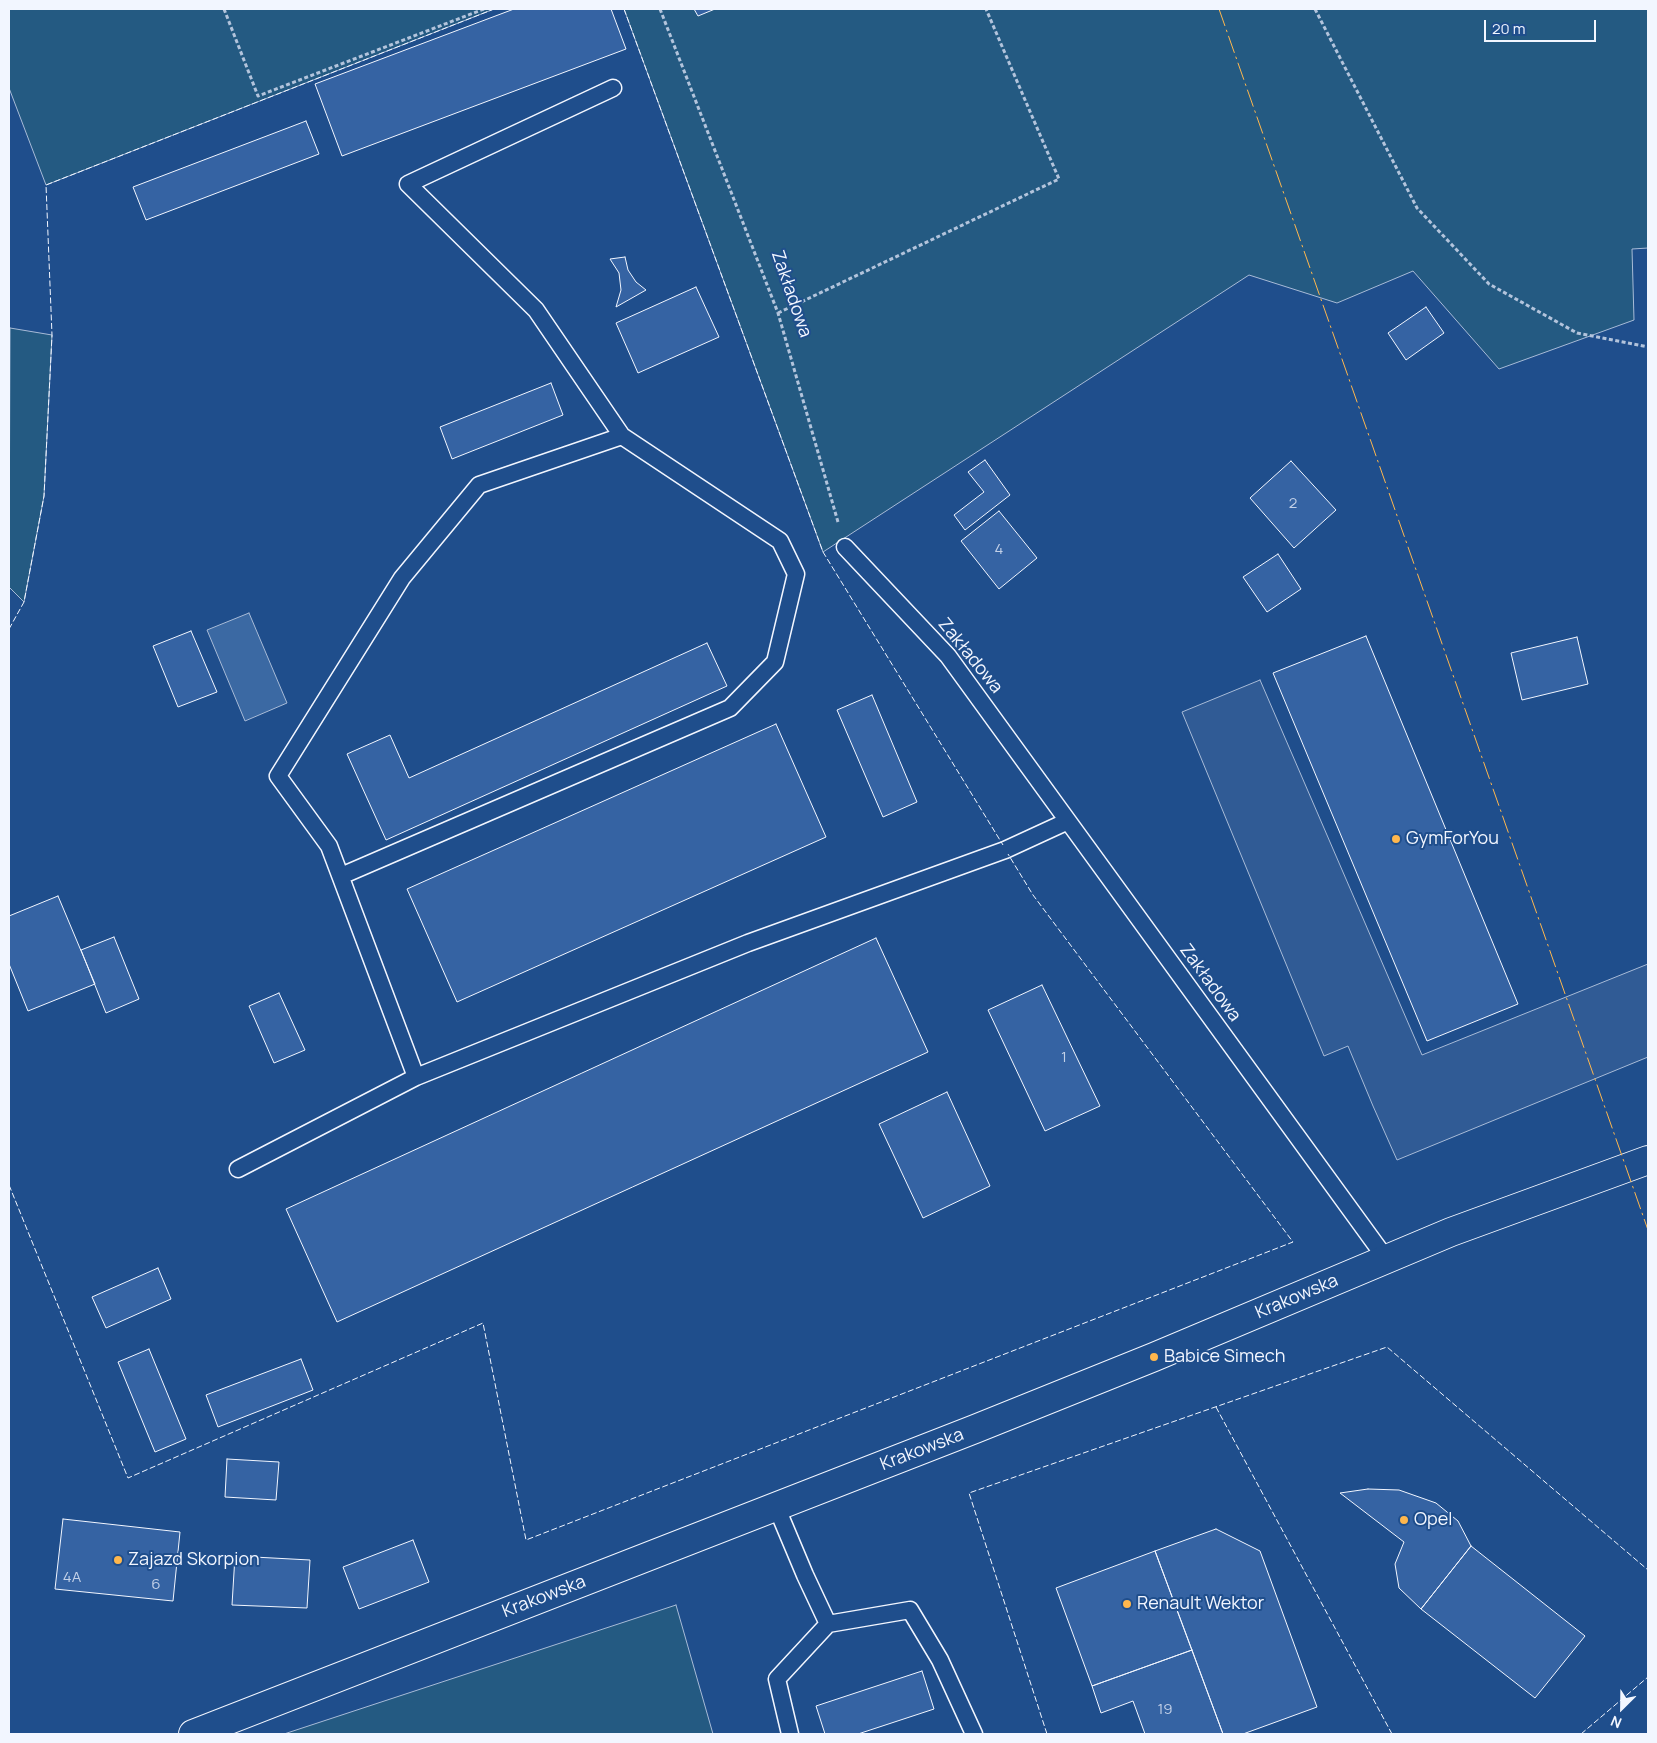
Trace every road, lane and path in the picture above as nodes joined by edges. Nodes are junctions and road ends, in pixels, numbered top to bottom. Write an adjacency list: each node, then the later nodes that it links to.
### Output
1 (224, 9): 2 (path)
2 (484, 9)
3 (660, 9): 7 (path, Zakładowa)
4 (986, 9): 7 (path)
5 (1315, 9): 8 (path)
6 (613, 88): 9 (lane)
7 (778, 313): 10 (path, Zakładowa)
8 (1648, 347)
9 (622, 436): 12 (lane); 12 (lane)
10 (845, 547): 11 (lane, Zakładowa)
11 (1068, 820): 13 (lane); 16 (lane, Zakładowa)
12 (341, 876): 13 (lane)
13 (416, 1078): 15 (lane)
14 (1648, 1160): 16 (street, Krakowska)
15 (238, 1169)
16 (1387, 1260): 17 (street, Krakowska)
17 (776, 1506): 18 (lane); 19 (street, Krakowska)
18 (828, 1624): 20 (lane); 21 (lane)
19 (193, 1734)
20 (790, 1734)
21 (974, 1734)

